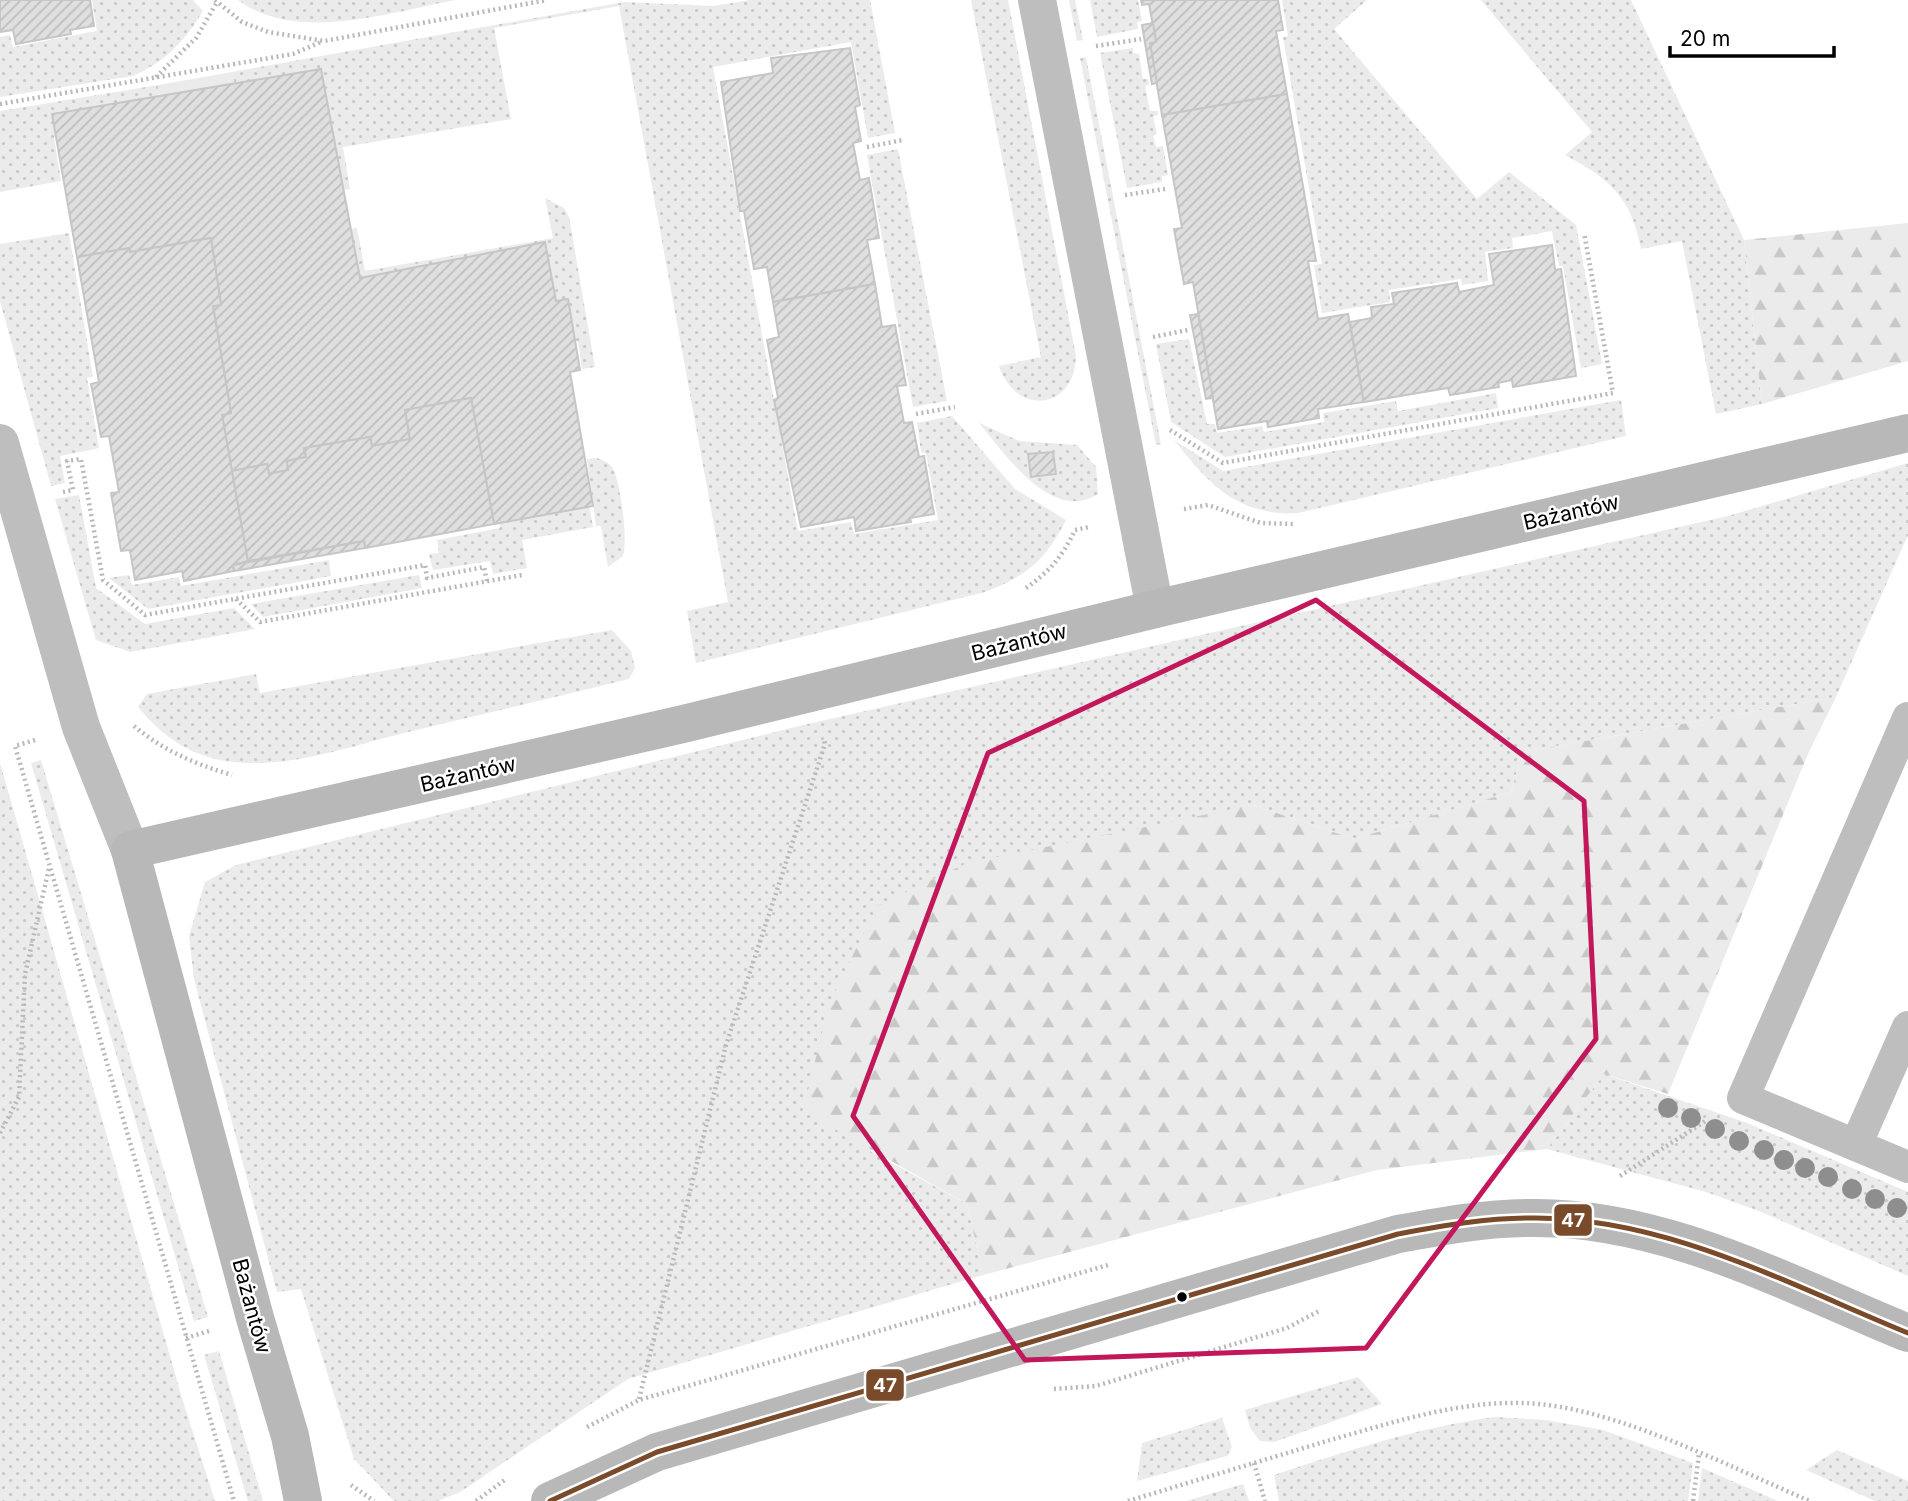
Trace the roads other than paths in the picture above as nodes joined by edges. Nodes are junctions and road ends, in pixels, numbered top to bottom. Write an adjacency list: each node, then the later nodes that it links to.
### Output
1 (1037, 0): 4 (street)
2 (1908, 433): 4 (street, Bażantów)
3 (0, 443): 6 (street, Bażantów)
4 (1155, 609): 6 (street, Bażantów)
5 (1908, 718): 8 (lane)
6 (130, 850): 11 (street, Bażantów)
7 (1908, 1027): 8 (lane)
8 (1856, 1145): 9 (lane)
9 (1908, 1167)
10 (1908, 1333): 14 (street)
11 (290, 1436): 12 (street, Bażantów); 13 (street, Bażantów)
12 (303, 1501)
13 (329, 1501)
14 (550, 1501)

